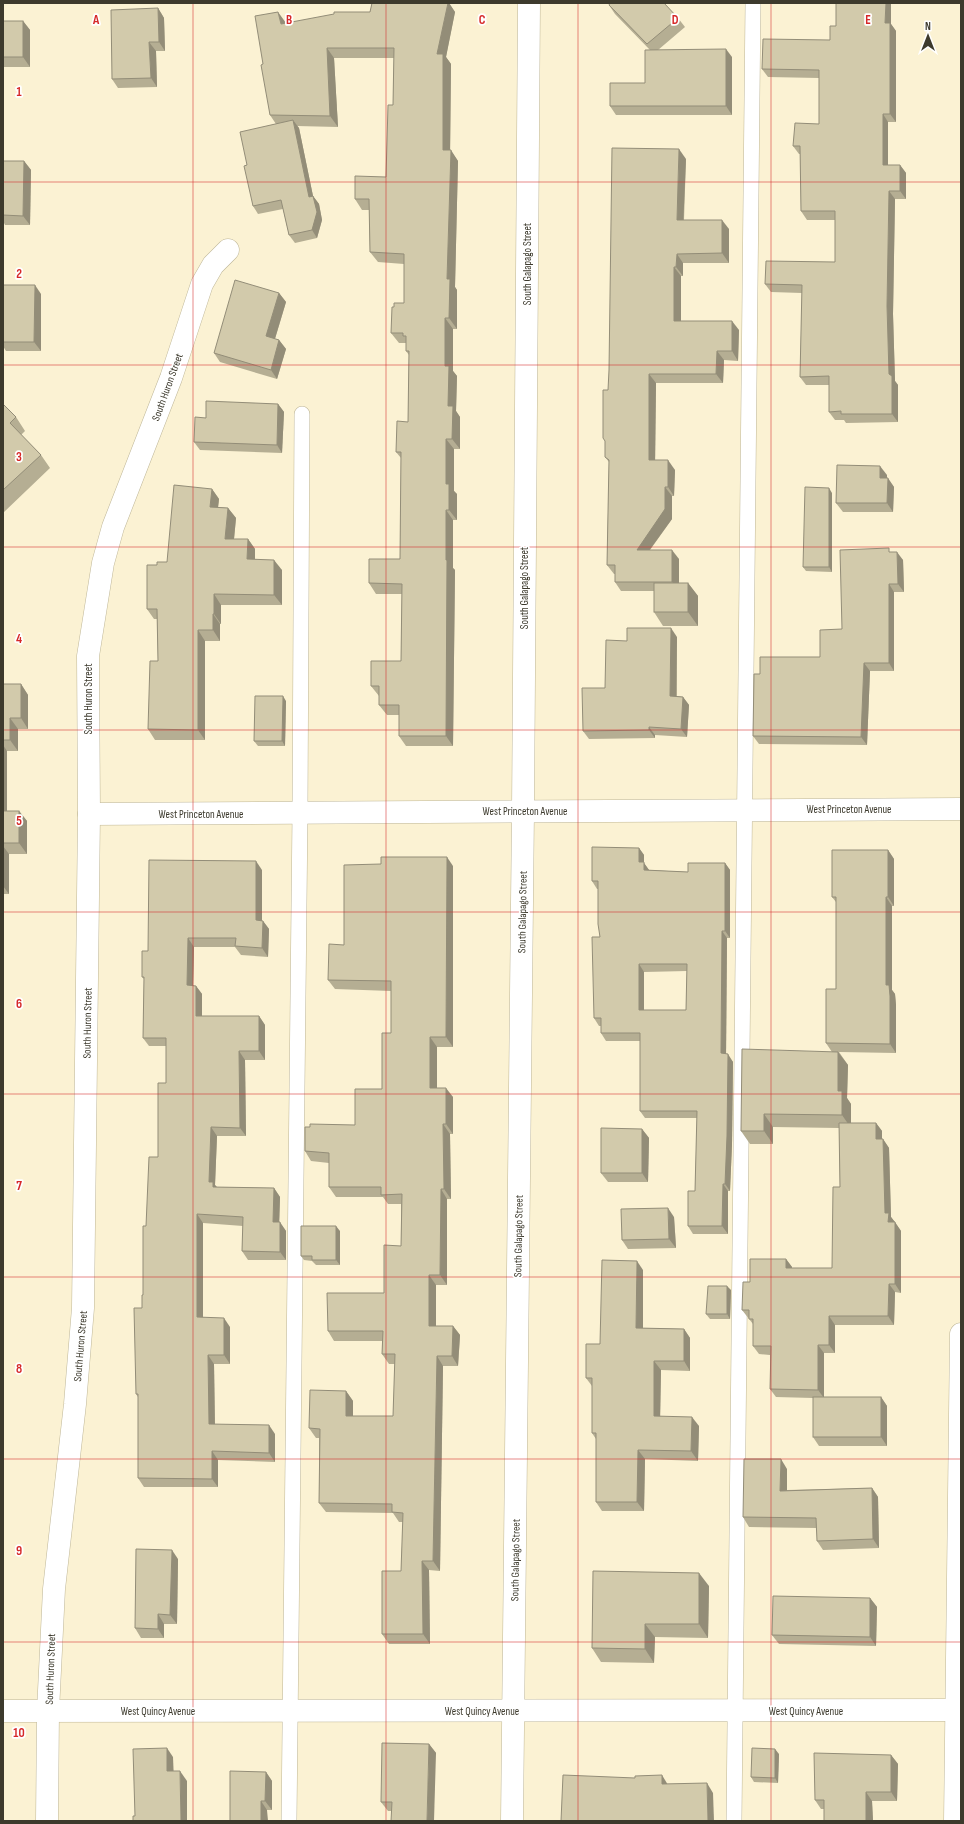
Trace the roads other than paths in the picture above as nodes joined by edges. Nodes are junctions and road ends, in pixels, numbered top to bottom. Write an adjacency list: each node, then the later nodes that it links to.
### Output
1 (528, 3): 7 (street, South Galapago Street)
2 (753, 3): 6 (lane)
3 (228, 250): 9 (street, South Huron Street)
4 (302, 414): 8 (lane)
5 (961, 808): 6 (street, West Princeton Avenue)
6 (744, 810): 7 (street, West Princeton Avenue); 16 (lane)
7 (523, 812): 8 (street, West Princeton Avenue); 15 (street, South Galapago Street)
8 (300, 813): 9 (street, West Princeton Avenue); 14 (lane)
9 (89, 814): 13 (street, South Huron Street)
10 (961, 1334): 11 (street)
11 (959, 1710): 16 (street, West Quincy Avenue); 21 (street)
12 (3, 1711): 13 (street, West Quincy Avenue)
13 (48, 1711): 14 (street, West Quincy Avenue); 17 (street, South Huron Street)
14 (290, 1711): 15 (street, West Quincy Avenue); 18 (lane)
15 (514, 1711): 16 (street, West Quincy Avenue); 19 (street, South Galapago Street)
16 (736, 1711): 20 (lane)
17 (47, 1821)
18 (289, 1821)
19 (512, 1821)
20 (734, 1821)
21 (955, 1821)

